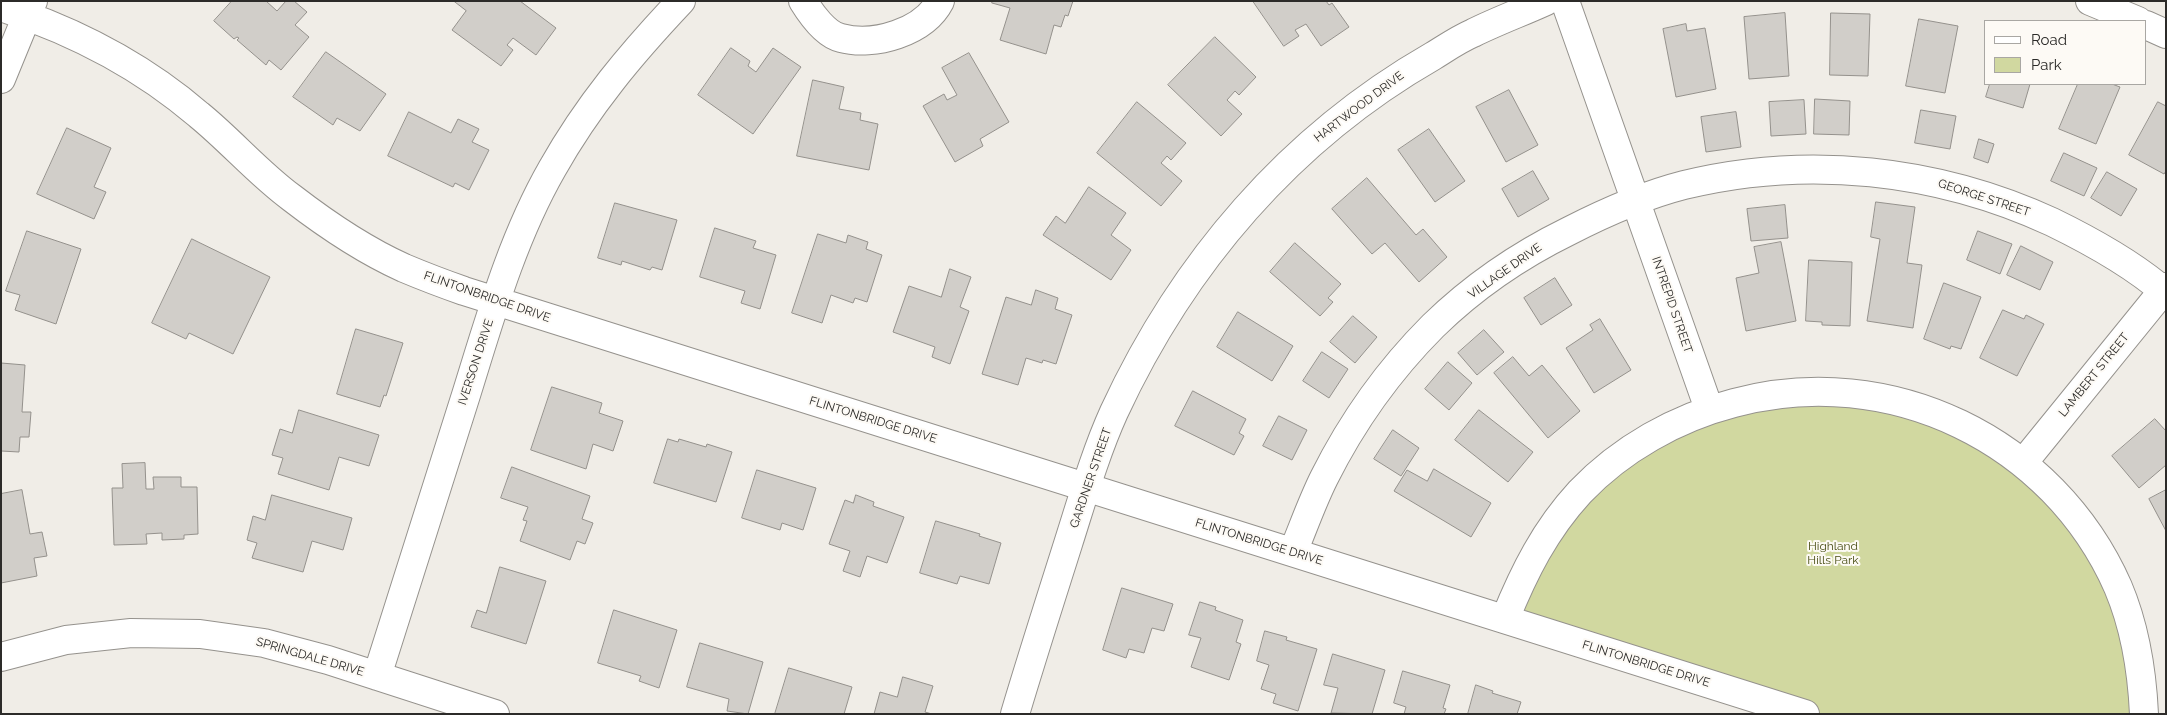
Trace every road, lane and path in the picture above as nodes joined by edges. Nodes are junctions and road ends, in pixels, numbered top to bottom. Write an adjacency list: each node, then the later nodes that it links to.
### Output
1 (681, 1): 16 (street, IVERSON DRIVE)
2 (803, 1): 3 (street)
3 (940, 1)
4 (1546, 1): 14 (street, HARTWOOD DRIVE)
5 (1564, 1): 13 (street)
6 (2090, 1): 9 (street)
7 (1, 7): 8 (street, FLINTONBRIDGE DRIVE)
8 (30, 8): 12 (street); 16 (street, FLINTONBRIDGE DRIVE)
9 (2136, 20)
10 (2147, 25): 11 (street)
11 (2166, 34)
12 (1, 79)
13 (1635, 202): 15 (street, GEORGE STREET); 17 (street, INTREPID STREET); 20 (street, VILLAGE DRIVE)
14 (1205, 258): 19 (street, GARDNER STREET)
15 (2165, 290): 18 (street, LAMBERT STREET)
16 (495, 301): 19 (street, FLINTONBRIDGE DRIVE); 23 (street, IVERSON DRIVE)
17 (1709, 409): 18 (street); 21 (street)
18 (2023, 463): 27 (street)
19 (1086, 487): 20 (street, FLINTONBRIDGE DRIVE); 25 (street, GARDNER STREET)
20 (1293, 552): 21 (street, FLINTONBRIDGE DRIVE)
21 (1505, 619): 26 (street, FLINTONBRIDGE DRIVE)
22 (1, 657): 23 (street, SPRINGDALE DRIVE)
23 (377, 676): 24 (street, SPRINGDALE DRIVE)
24 (496, 714)
25 (1015, 714)
26 (1805, 714)
27 (2144, 714)

